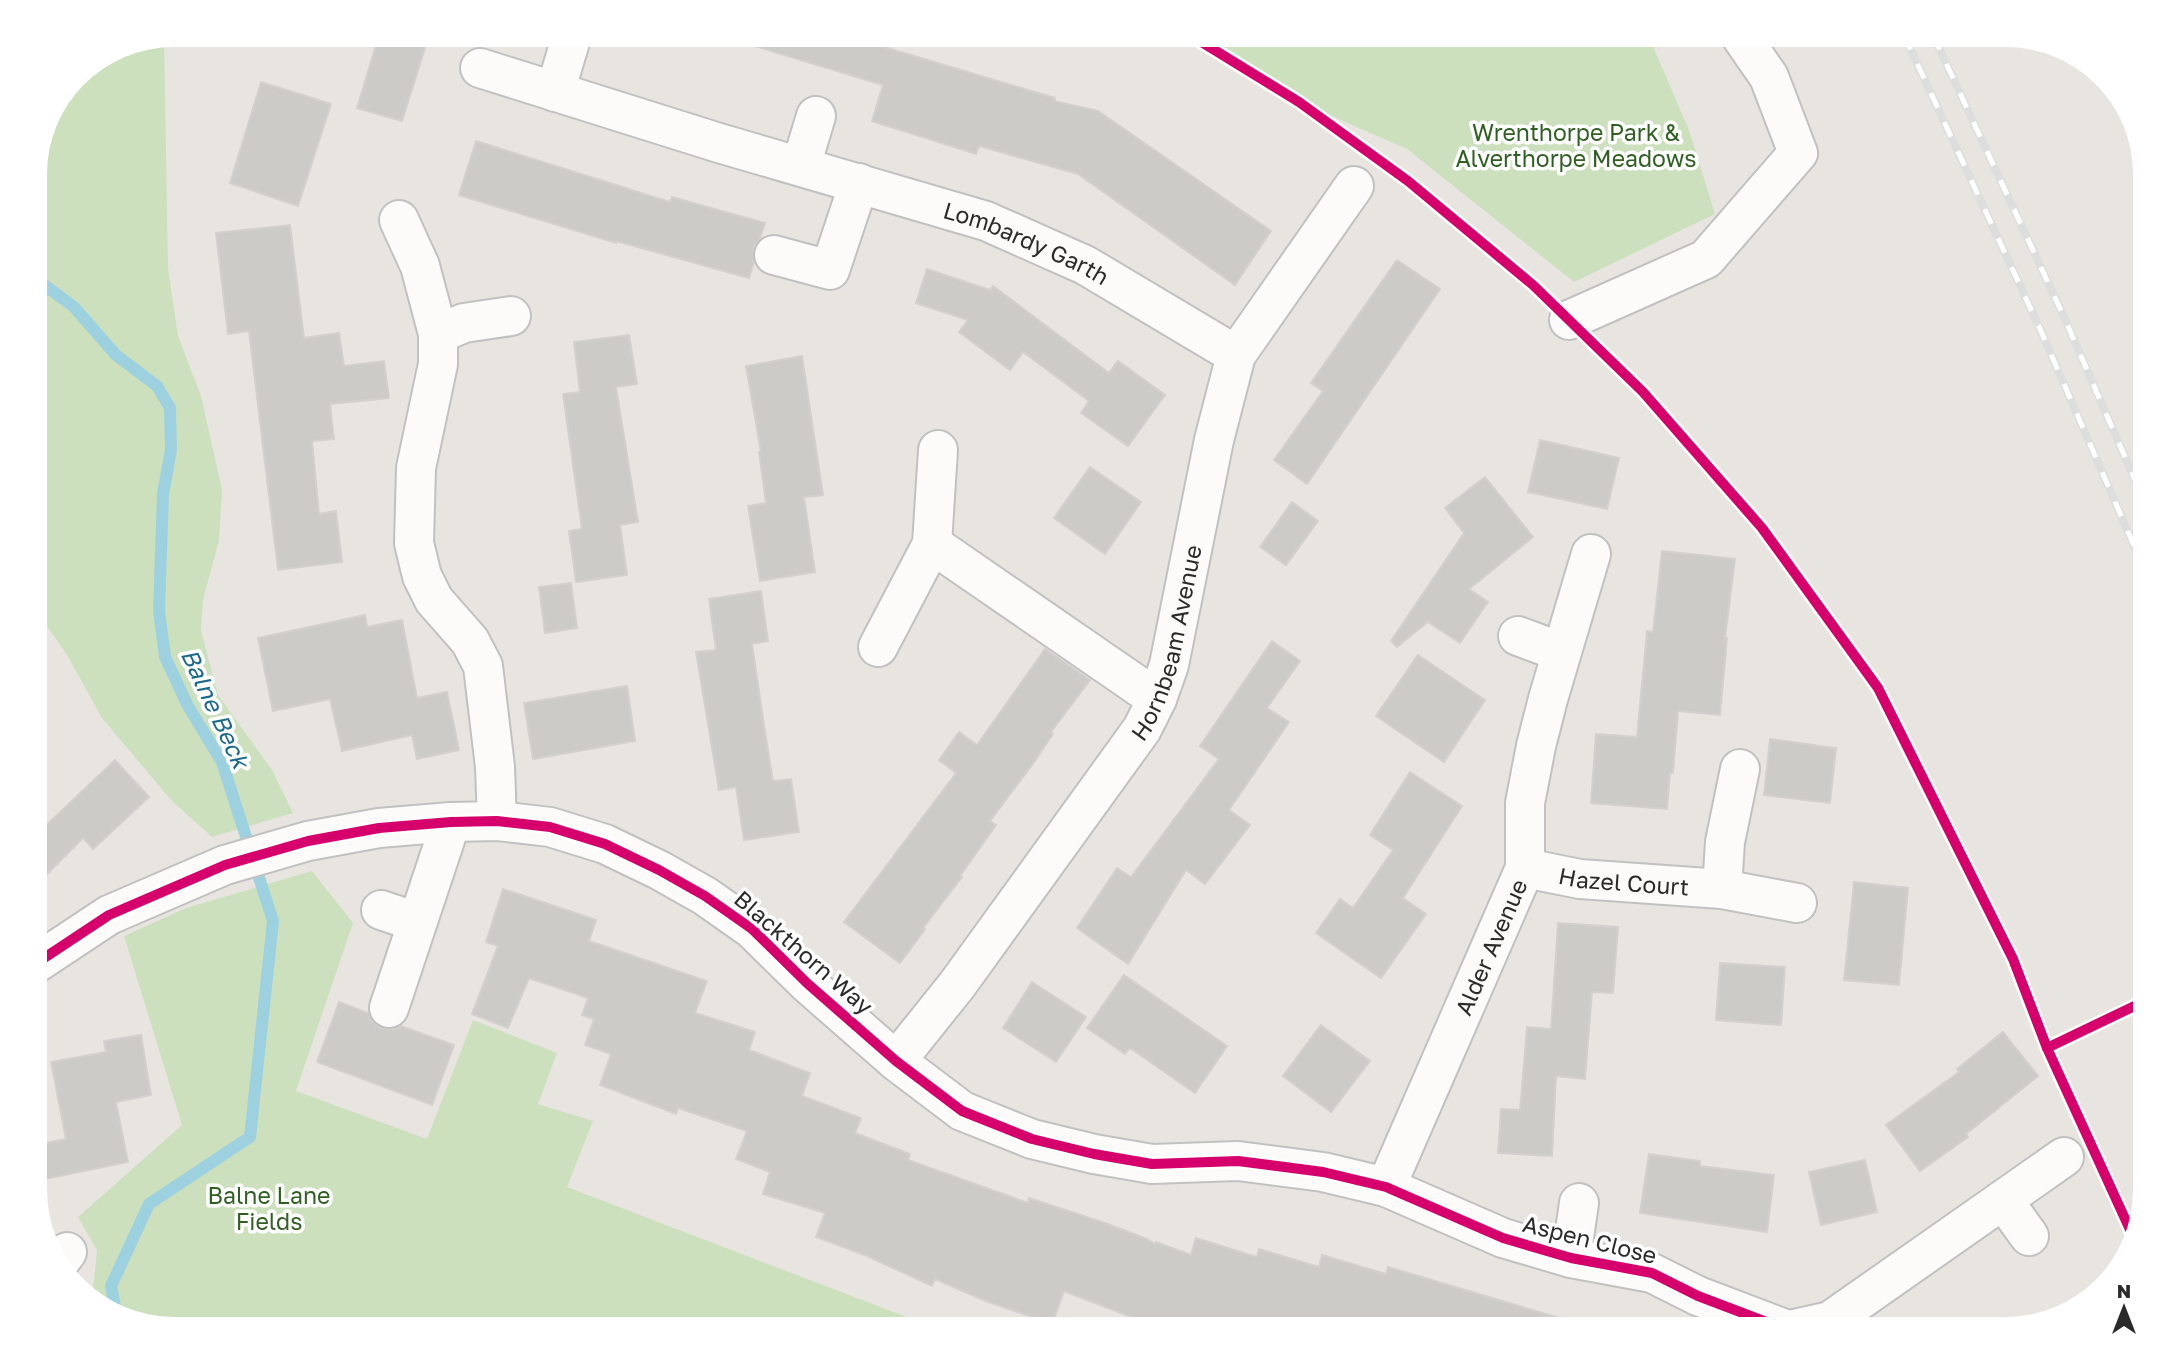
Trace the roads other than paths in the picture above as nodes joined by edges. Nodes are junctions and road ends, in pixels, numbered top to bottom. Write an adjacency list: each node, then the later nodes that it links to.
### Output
1 (568, 47): 4 (street)
2 (1748, 47): 12 (street)
3 (480, 68): 4 (street, Lombardy Garth)
4 (555, 92): 6 (street, Lombardy Garth)
5 (816, 116): 6 (street)
6 (801, 166): 7 (street, Lombardy Garth)
7 (859, 183): 10 (street); 14 (street, Lombardy Garth)
8 (1354, 186): 14 (street, Hornbeam Avenue)
9 (399, 220): 13 (street)
10 (774, 255)
11 (510, 316): 13 (street)
12 (1569, 320)
13 (438, 334): 23 (street)
14 (1236, 355): 21 (street, Hornbeam Avenue)
15 (938, 450): 16 (street)
16 (932, 544): 19 (street); 21 (street)
17 (1591, 554): 20 (street, Alder Avenue)
18 (1518, 636): 20 (street)
19 (878, 648)
20 (1561, 652): 25 (street, Alder Avenue)
21 (1157, 699): 32 (street, Hornbeam Avenue)
22 (1740, 769): 26 (street, Hazel Court)
23 (497, 821): 24 (street, Blackthorn Way); 32 (street, Blackthorn Way)
24 (451, 822): 29 (street); 30 (street, Blackthorn Way)
25 (1525, 868): 26 (street, Hazel Court); 34 (street, Alder Avenue)
26 (1722, 889): 27 (street, Hazel Court)
27 (1797, 903)
28 (381, 910): 29 (street)
29 (417, 922): 31 (street)
30 (48, 953)
31 (389, 1009)
32 (896, 1061): 34 (street, Blackthorn Way)
33 (2064, 1157): 35 (street)
34 (1386, 1187): 38 (street, Aspen Close)
35 (2003, 1200): 37 (street); 40 (street)
36 (1578, 1203): 38 (street, Aspen Close)
37 (2029, 1236)
38 (1571, 1258): 39 (street, Aspen Close)
39 (1753, 1317)
40 (1836, 1317)

